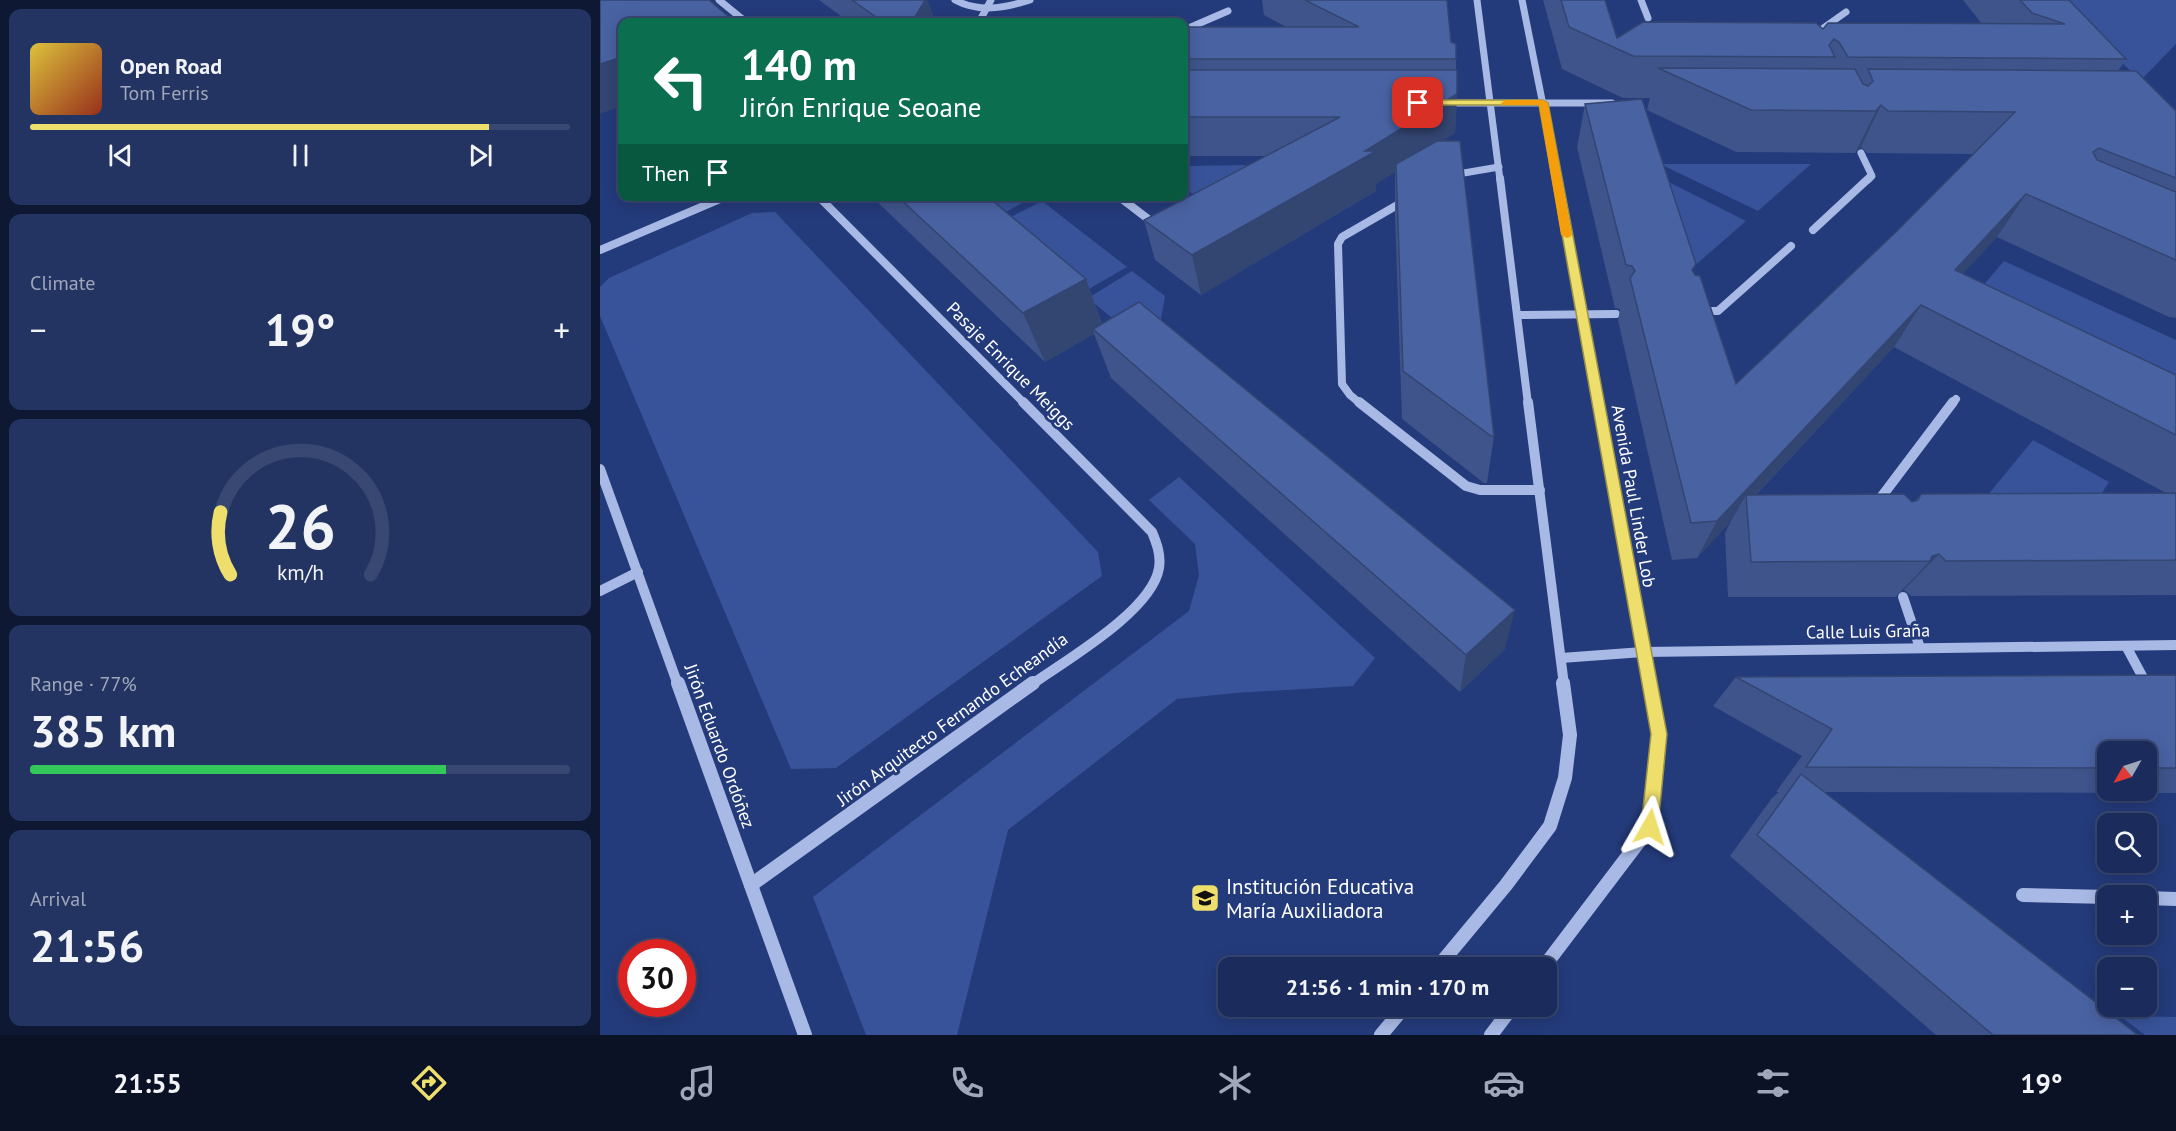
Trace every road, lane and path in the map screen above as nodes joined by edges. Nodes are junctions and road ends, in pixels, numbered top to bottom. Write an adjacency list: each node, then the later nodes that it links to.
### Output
1 (719, 0): 11 (street)
2 (955, 0): 8 (street)
3 (991, 0): 8 (street)
4 (1030, 0): 8 (street)
5 (1477, 0): 17 (street)
6 (1522, 0): 18 (street, Avenida Paul Linder Lob)
7 (1641, 0): 13 (street)
8 (986, 9): 12 (street)
9 (1228, 11): 14 (street)
10 (1846, 12): 15 (street)
11 (741, 18)
12 (981, 18)
13 (1648, 18)
14 (1188, 28)
15 (1807, 39)
16 (1430, 103): 17 (street)
17 (1488, 103): 18 (street); 21 (street)
18 (1543, 103): 19 (street); 32 (street, Avenida Paul Linder Lob)
19 (1626, 104)
20 (1861, 153): 28 (street)
21 (1498, 167): 22 (street); 34 (street)
22 (1447, 177)
23 (1418, 193): 37 (street)
24 (715, 201): 30 (street)
25 (823, 201): 39 (street, Pasaje Enrique Meiggs)
26 (1124, 201): 27 (street)
27 (1162, 230)
28 (1813, 230)
29 (1791, 246): 31 (street)
30 (600, 250)
31 (1694, 311)
32 (1581, 314): 33 (street); 34 (street); 46 (street, Avenida Paul Linder Lob)
33 (1616, 314)
34 (1518, 315): 37 (street)
35 (1956, 399): 38 (street)
36 (600, 469): 40 (street, Jirón Eduardo Ordóñez)
37 (1540, 490): 47 (street)
38 (1875, 516)
39 (1160, 570): 49 (street, Jirón Arquitecto Fernando Echeandía)
40 (638, 572): 41 (street); 49 (street, Jirón Eduardo Ordóñez)
41 (600, 591)
42 (1903, 597): 45 (street)
43 (2176, 645): 44 (street, Calle Luis Graña)
44 (2126, 646): 45 (street, Calle Luis Graña); 48 (street)
45 (1920, 648): 46 (street, Calle Luis Graña)
46 (1643, 652): 47 (street, Calle Luis Graña); 55 (street, Avenida Paul Linder Lob)
47 (1561, 658): 54 (street)
48 (2152, 694)
49 (751, 885): 58 (street, Jirón Eduardo Ordóñez)
50 (2023, 895): 51 (street)
51 (2097, 897)
52 (2157, 898): 53 (street)
53 (2176, 898)
54 (1446, 957)
55 (1551, 957)
56 (1395, 1017): 59 (street)
57 (1505, 1017): 60 (street)
58 (805, 1035)
59 (1381, 1035)
60 (1491, 1035)

